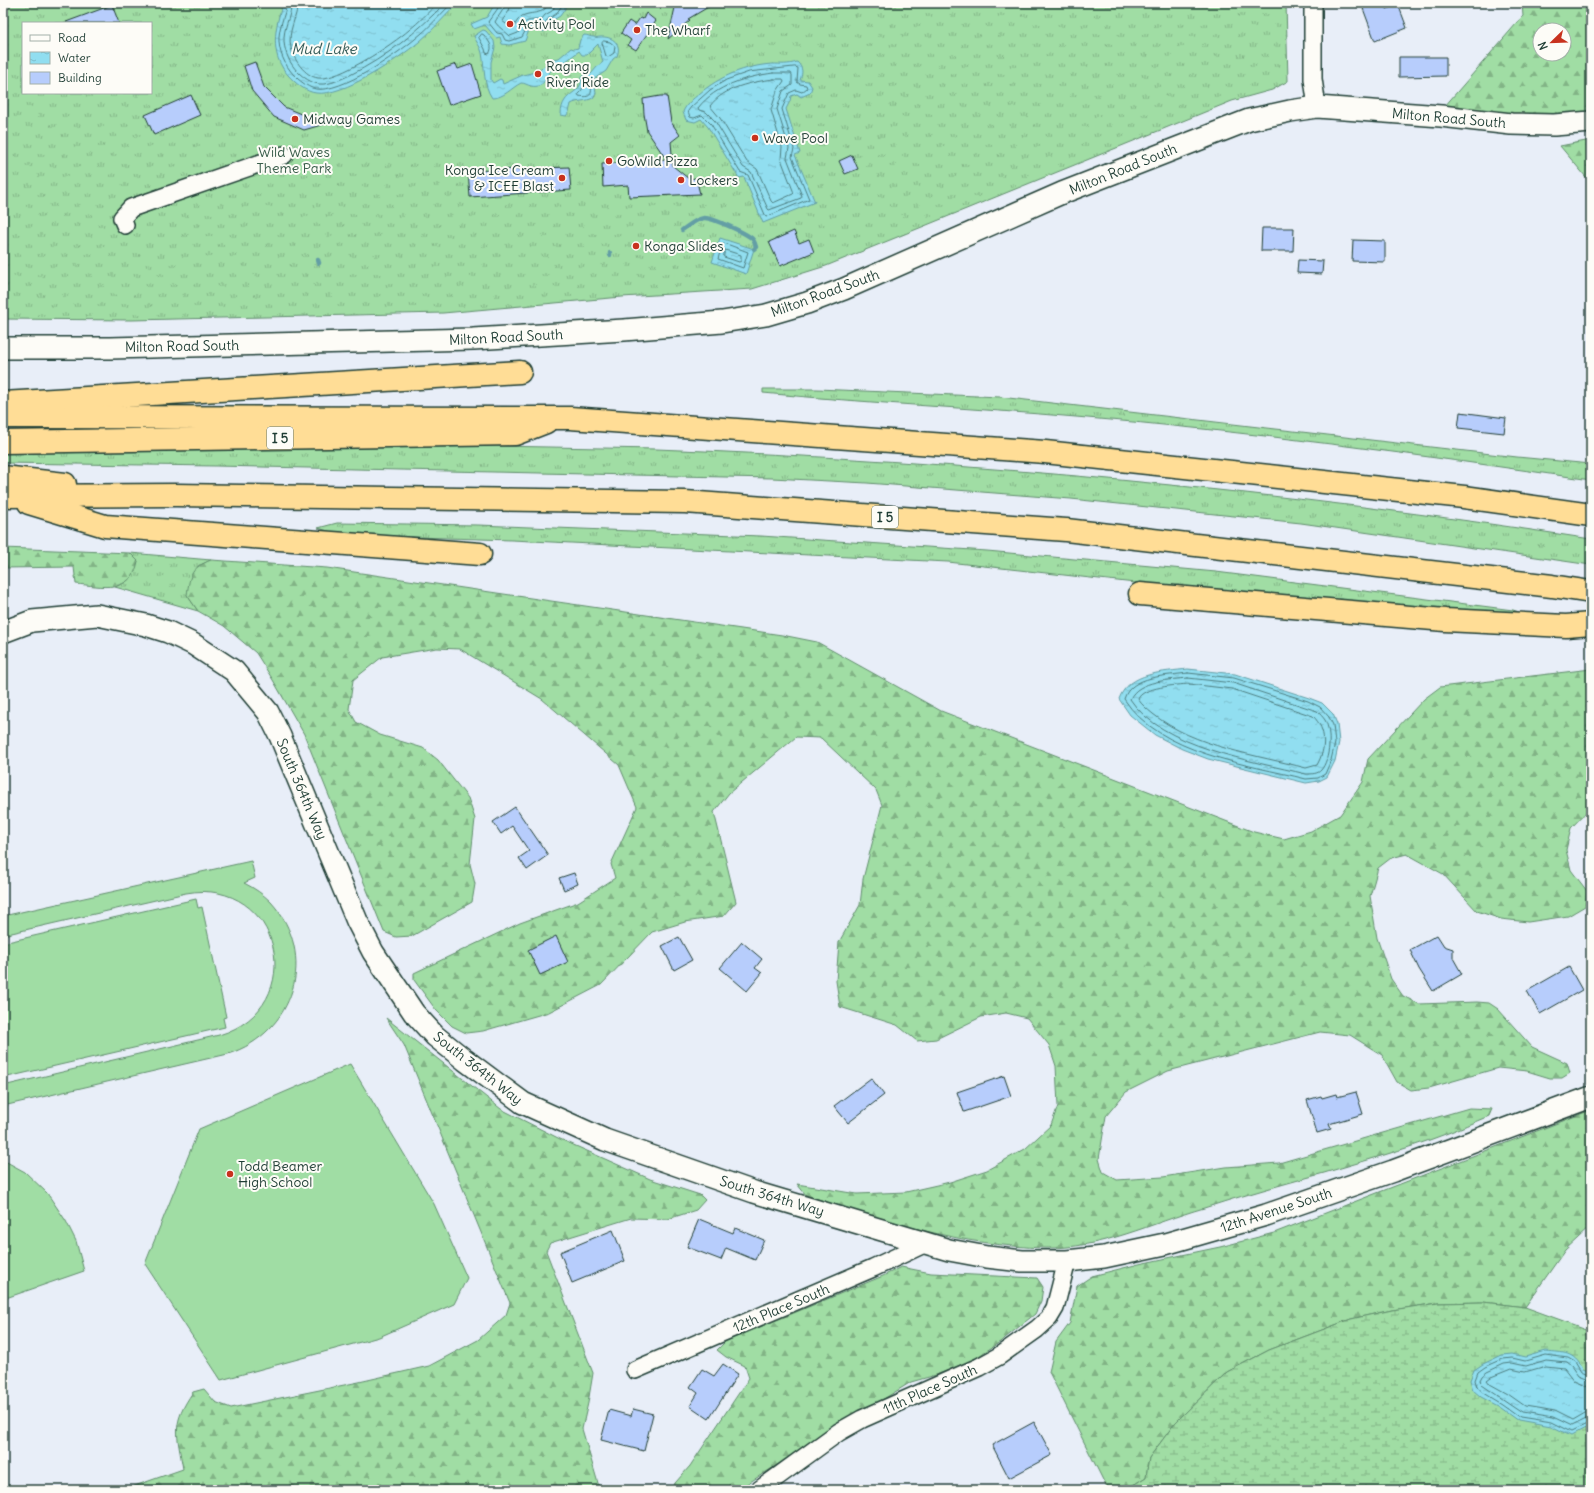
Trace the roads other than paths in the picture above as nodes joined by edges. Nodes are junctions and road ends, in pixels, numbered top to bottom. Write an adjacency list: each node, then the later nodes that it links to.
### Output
1 (1313, 3): 2 (street)
2 (1317, 107): 3 (street, Milton Road South); 6 (street, Milton Road South)
3 (1591, 122)
4 (284, 154): 5 (street)
5 (125, 225)
6 (3, 348)
7 (520, 372): 8 (highway)
8 (3, 403)
9 (3, 417): 10 (highway, I 5)
10 (554, 418): 11 (highway, I 5); 13 (highway, I 5)
11 (3, 442)
12 (4, 490): 14 (highway); 15 (highway, I 5)
13 (1591, 516)
14 (480, 554)
15 (1591, 592)
16 (1140, 594): 18 (highway)
17 (67, 617): 19 (street, South 364th Way); 20 (street, South 364th Way); 22 (street, South 364th Way)
18 (1591, 624)
19 (3, 632)
20 (3, 646)
21 (1591, 1097): 24 (street, 12th Avenue South)
22 (926, 1243): 23 (street, South 364th Way); 25 (street, 12th Place South)
23 (949, 1250): 24 (street, 12th Avenue South)
24 (1067, 1261): 26 (street, 11th Place South)
25 (635, 1370)
26 (759, 1490)

